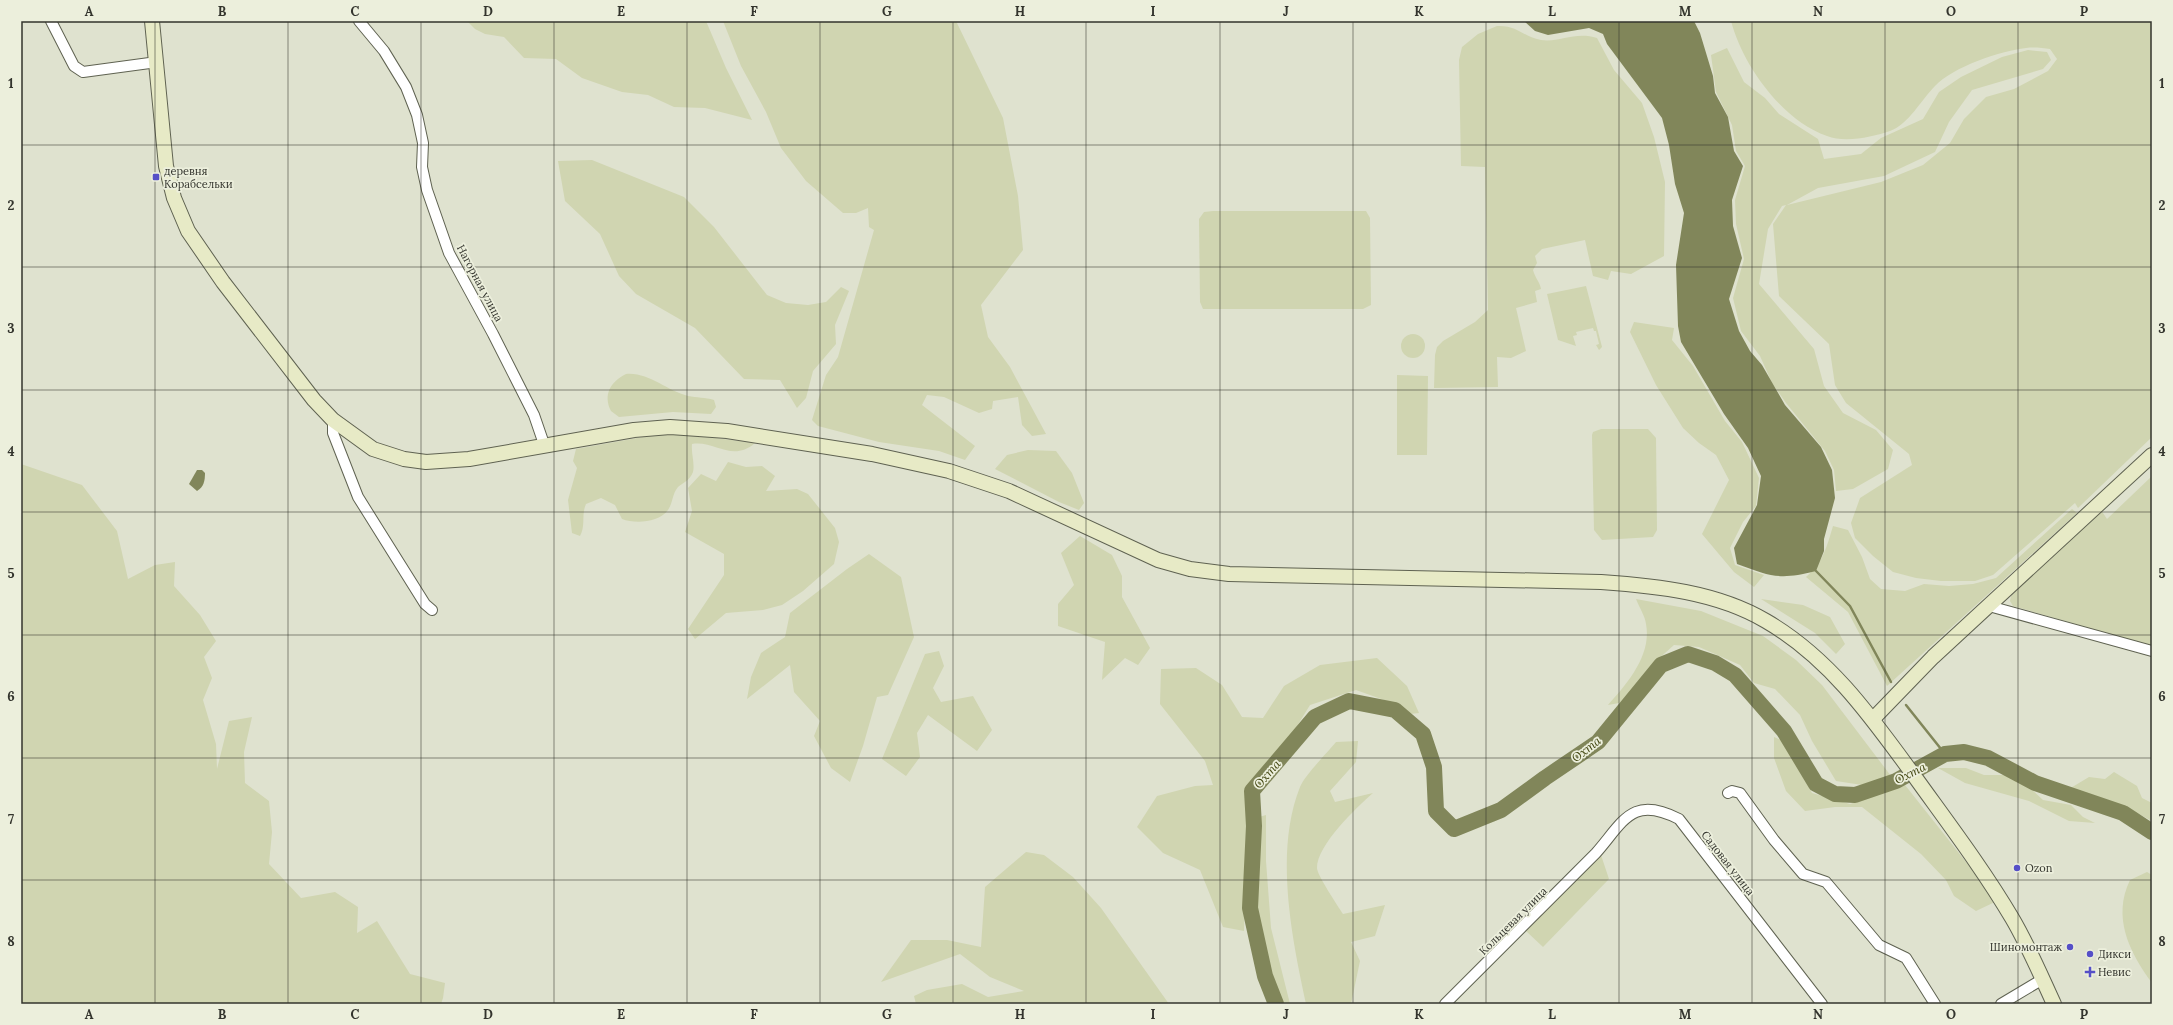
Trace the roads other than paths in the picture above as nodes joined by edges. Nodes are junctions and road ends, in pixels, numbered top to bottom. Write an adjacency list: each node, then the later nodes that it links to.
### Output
1 (51, 21): 4 (street)
2 (152, 21): 4 (main road)
3 (359, 21): 6 (street, Нагорная улица)
4 (157, 62): 5 (main road)
5 (333, 420): 6 (main road); 9 (street)
6 (545, 447): 11 (main road)
7 (2152, 455): 8 (main road)
8 (1989, 606): 10 (street); 11 (main road)
9 (432, 610)
10 (2152, 651)
11 (1873, 719): 14 (main road)
12 (1728, 793): 17 (street)
13 (1596, 853): 15 (street, Кольцевая улица); 16 (street, Садовая улица)
14 (2043, 979): 18 (street); 19 (main road)
15 (1446, 1004)
16 (1822, 1004)
17 (1935, 1004)
18 (2001, 1004)
19 (2054, 1004)

